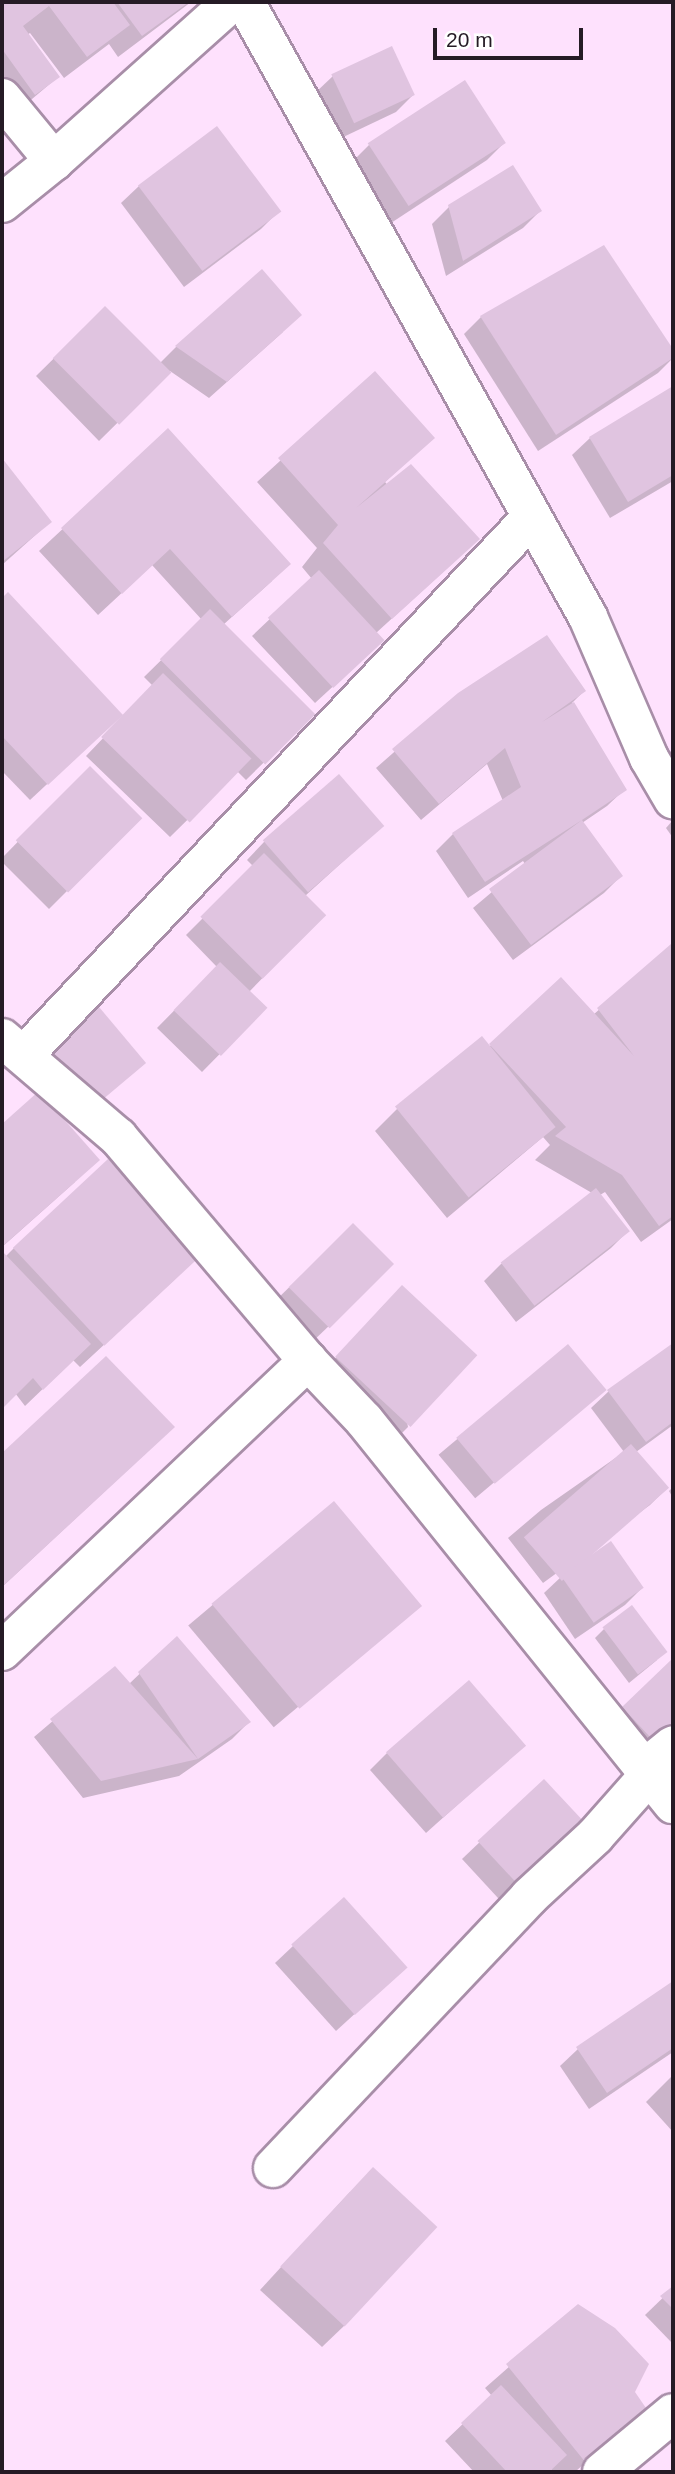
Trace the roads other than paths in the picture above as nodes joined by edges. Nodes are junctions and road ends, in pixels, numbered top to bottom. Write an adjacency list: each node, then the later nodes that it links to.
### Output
1 (232, 2): 4 (street)
2 (245, 2): 6 (street)
3 (2, 98): 4 (street)
4 (54, 161): 5 (street)
5 (2, 203)
6 (531, 518): 7 (street); 8 (street)
7 (673, 799)
8 (13, 1047): 9 (street)
9 (309, 1361): 10 (street); 11 (street)
10 (2, 1651)
11 (656, 1762): 12 (street); 13 (street)
12 (673, 1804)
13 (273, 2168)
14 (673, 2413): 15 (street)
15 (602, 2472)

